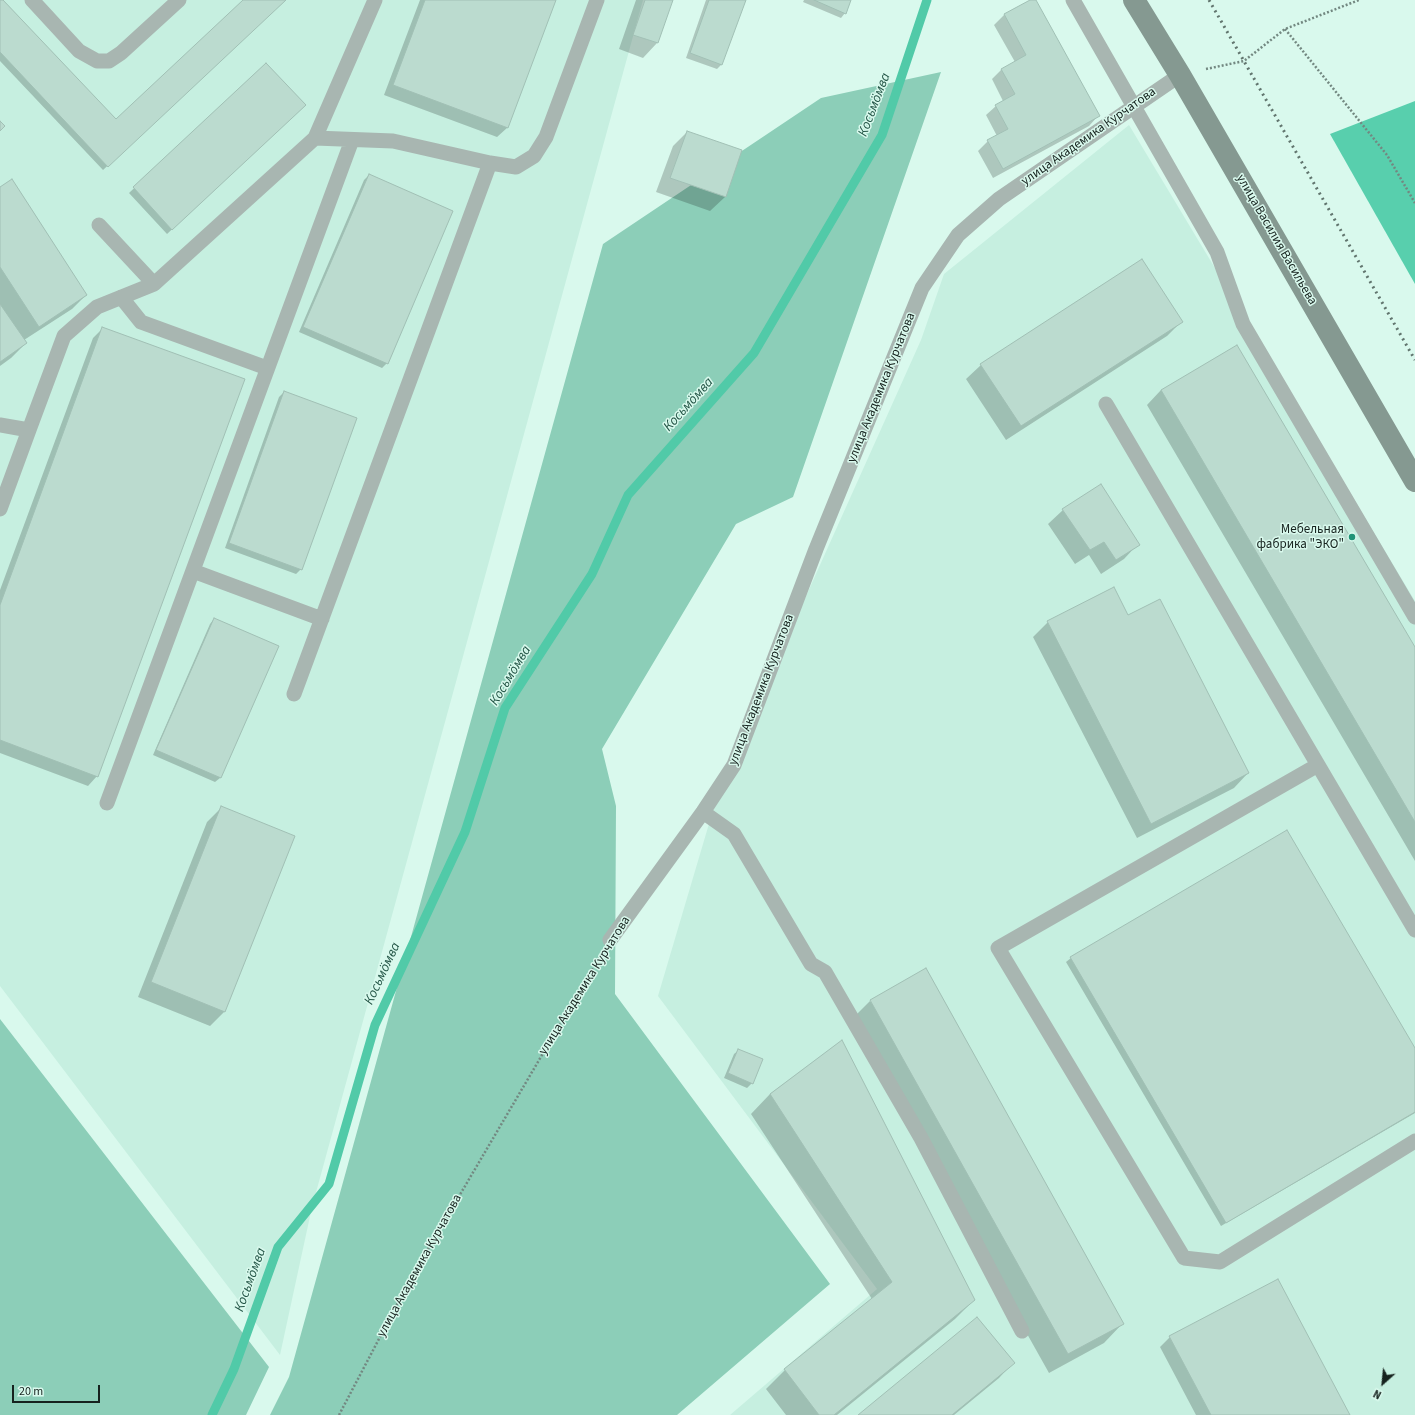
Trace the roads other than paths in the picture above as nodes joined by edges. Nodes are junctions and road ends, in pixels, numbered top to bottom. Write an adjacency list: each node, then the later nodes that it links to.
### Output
1 (32, 0): 2 (lane)
2 (179, 0)
3 (375, 0): 9 (lane)
4 (597, 0): 11 (lane)
5 (1073, 0): 8 (lane)
6 (1134, 0): 7 (main road, улица Василия Васильева)
7 (1180, 75): 8 (lane, улица Академика Курчатова); 19 (main road, улица Василия Васильева)
8 (1134, 106): 22 (lane); 27 (lane, улица Академика Курчатова)
9 (315, 138): 10 (lane); 13 (lane)
10 (352, 140): 11 (lane); 15 (lane)
11 (490, 163): 23 (lane)
12 (99, 225): 13 (lane)
13 (154, 284): 14 (lane)
14 (122, 297): 15 (lane); 18 (lane)
15 (267, 368): 21 (lane)
16 (1106, 404): 25 (lane)
17 (0, 425): 18 (lane)
18 (29, 430): 20 (lane)
19 (1415, 481)
20 (0, 509)
21 (193, 571): 23 (lane); 26 (lane)
22 (1415, 617)
23 (322, 619): 24 (lane)
24 (294, 694)
25 (1318, 765): 28 (lane); 30 (lane)
26 (107, 803)
27 (703, 812): 29 (lane, улица Академика Курчатова); 31 (lane)
28 (1415, 930)
29 (610, 940)
30 (1415, 1141)
31 (1022, 1331)

